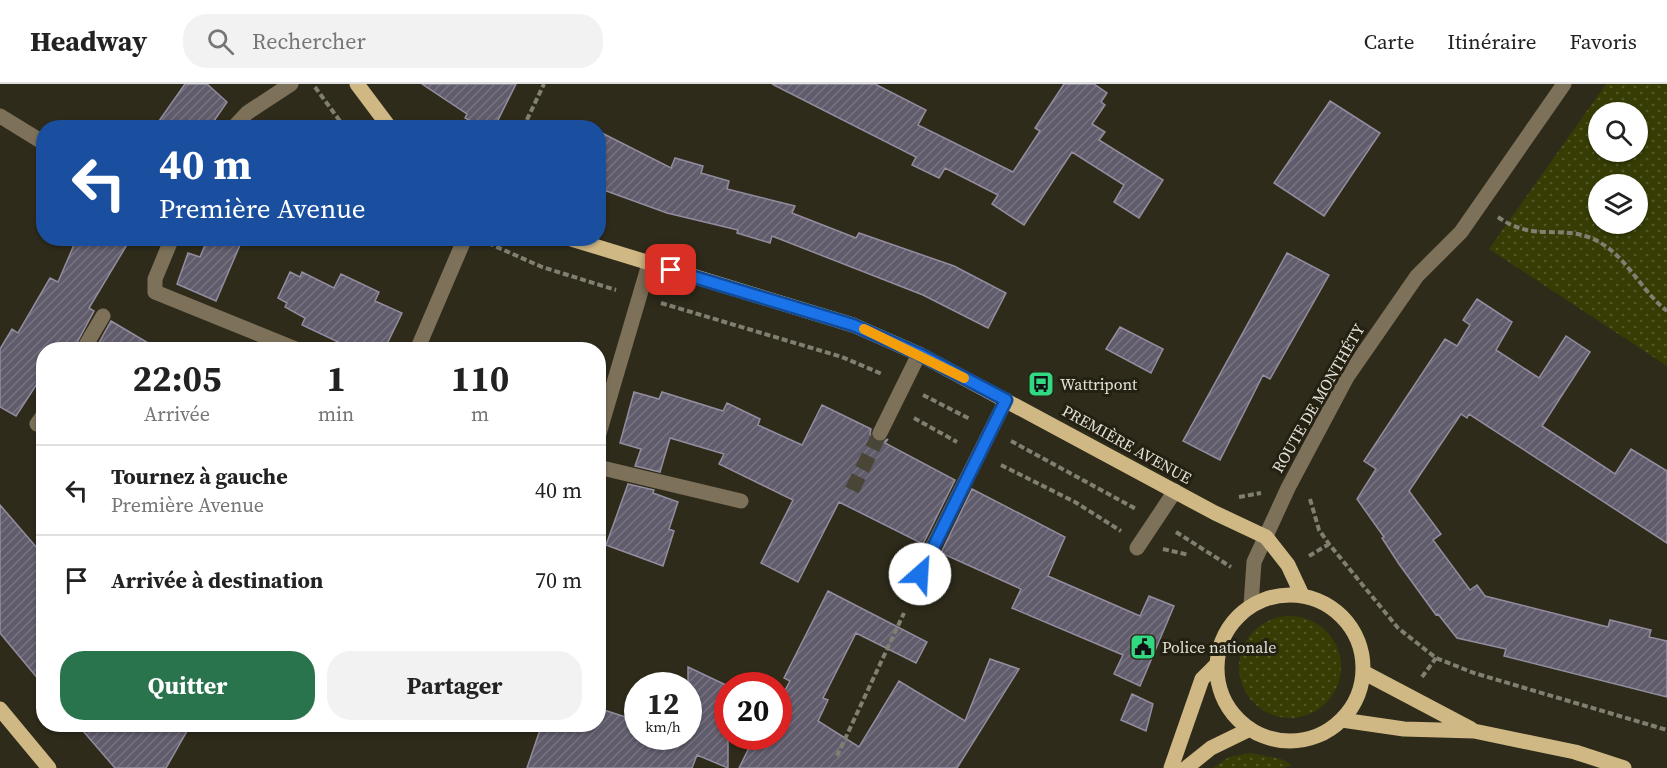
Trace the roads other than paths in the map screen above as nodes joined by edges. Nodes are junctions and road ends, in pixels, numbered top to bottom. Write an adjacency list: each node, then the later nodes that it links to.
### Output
1 (291, 84): 5 (street)
2 (357, 84): 6 (main road)
3 (1564, 84): 23 (street, ROUTE DE MONTHÉTY)
4 (0, 116): 7 (street)
5 (240, 120)
6 (384, 120)
7 (36, 138)
8 (169, 246): 14 (street)
9 (462, 246): 15 (street)
10 (592, 246): 11 (main road, PREMIÈRE AVENUE)
11 (649, 264): 16 (main road, PREMIÈRE AVENUE); 18 (street)
12 (103, 316): 13 (street)
13 (88, 342)
14 (278, 342)
15 (420, 342)
16 (919, 354): 17 (main road, PREMIÈRE AVENUE); 19 (street)
17 (1006, 400): 21 (main road, PREMIÈRE AVENUE); 25 (street)
18 (606, 410)
19 (880, 433)
20 (606, 469): 22 (street)
21 (1175, 491): 23 (main road, PREMIÈRE AVENUE); 24 (street)
22 (741, 501)
23 (1266, 537): 26 (main road, PREMIÈRE AVENUE); 27 (street, ROUTE DE MONTHÉTY)
24 (1139, 545)
25 (912, 590)
26 (1302, 596): 27 (main road); 29 (main road)
27 (1251, 605): 28 (main road)
28 (1217, 664): 32 (main road); 35 (main road)
29 (1364, 672): 31 (main road); 33 (main road)
30 (0, 709): 34 (main road)
31 (1342, 720): 32 (main road); 33 (main road)
32 (1250, 729): 36 (main road)
33 (1474, 730): 37 (main road)
34 (49, 768)
35 (1171, 768)
36 (1186, 768)
37 (1624, 768)

